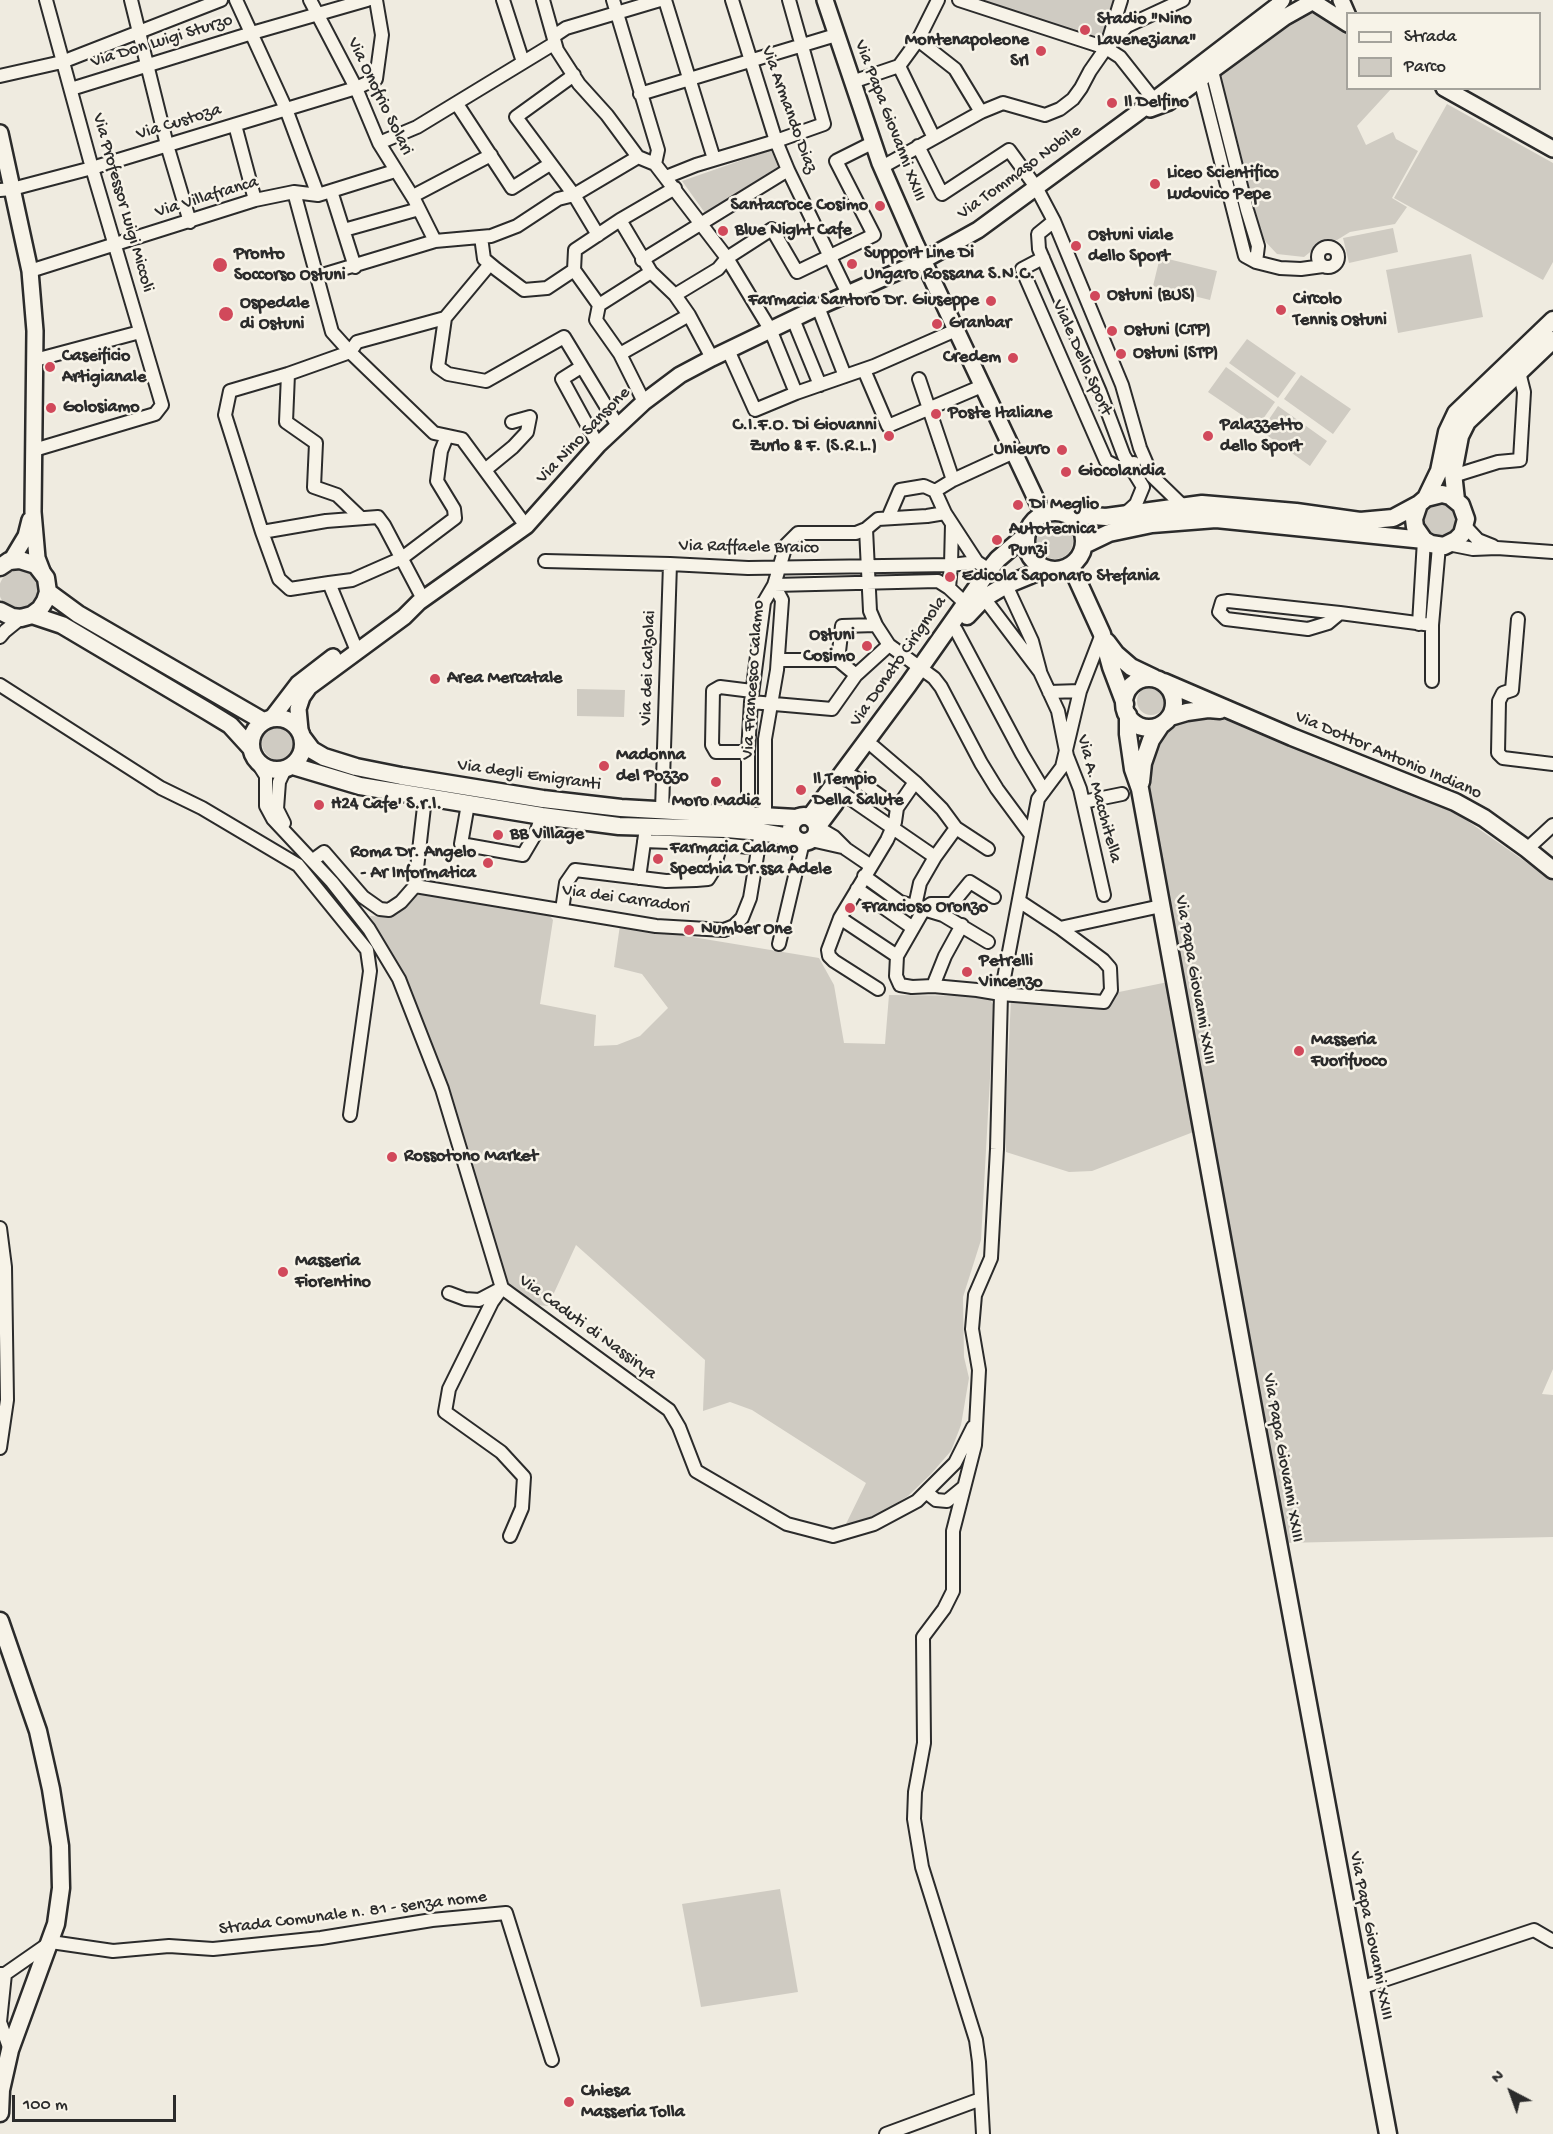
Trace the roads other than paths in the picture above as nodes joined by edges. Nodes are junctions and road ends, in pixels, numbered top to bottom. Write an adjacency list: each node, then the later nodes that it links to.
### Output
1 (46, 0): 31 (street, Via Professor Luigi Miccoli)
2 (131, 0): 23 (street)
3 (221, 0): 23 (street)
4 (236, 0): 24 (street)
5 (310, 0): 21 (street, Via Onofrio Solari)
6 (367, 0): 21 (street, Via Don Luigi Sturzo)
7 (376, 0): 40 (street)
8 (503, 0): 32 (street)
9 (543, 0): 26 (street)
10 (662, 0): 20 (street); 38 (street)
11 (732, 0): 30 (street, Via Armando Diaz)
12 (789, 0): 28 (street)
13 (825, 0): 25 (street, Via Papa Giovanni XXIII)
14 (938, 0): 27 (street)
15 (958, 0): 29 (street)
16 (1121, 0): 29 (street)
17 (1183, 0): 29 (street)
18 (1282, 0): 44 (street, Via Tommaso Nobile)
19 (1313, 1): 22 (street); 36 (street, Via Tommaso Nobile)
20 (615, 6): 26 (street); 43 (street)
21 (318, 15): 24 (street, Via Don Luigi Sturzo); 40 (street, Via Onofrio Solari)
22 (1346, 23)
23 (140, 32): 31 (street); 33 (street)
24 (252, 33): 33 (street, Via Don Luigi Sturzo); 46 (street)
25 (836, 35): 28 (street); 39 (street, Via Papa Giovanni XXIII)
26 (554, 40): 32 (street); 35 (street)
27 (918, 40): 34 (street); 47 (street)
28 (802, 46): 30 (street); 52 (street)
29 (1107, 48): 44 (street); 47 (street)
30 (750, 61): 38 (street); 52 (street, Via Armando Diaz)
31 (62, 62): 37 (street); 41 (street, Via Professor Luigi Miccoli)
32 (524, 62): 45 (street)
33 (147, 66): 41 (street, Via Don Luigi Sturzo); 55 (street)
34 (899, 66): 39 (street); 51 (street)
35 (574, 75): 59 (street); 61 (street)
36 (1206, 75): 48 (street, Via Tommaso Nobile); 93 (street)
37 (0, 76)
38 (688, 79): 43 (street); 60 (street)
39 (852, 82): 54 (street, Via Papa Giovanni XXIII)
40 (356, 87): 46 (street, Via Custoza); 53 (street, Via Onofrio Solari)
41 (71, 90): 64 (street, Via Professor Luigi Miccoli)
42 (1448, 90): 57 (street)
43 (640, 94): 62 (street)
44 (1154, 100): 48 (street, Via Tommaso Nobile)
45 (457, 104): 53 (street); 58 (street)
46 (286, 109): 49 (street, Via Custoza); 73 (street)
47 (981, 112): 51 (street)
48 (1136, 114): 68 (street, Via Tommaso Nobile)
49 (235, 125): 55 (street, Via Custoza); 76 (street)
50 (0, 133): 70 (street)
51 (934, 138): 56 (street)
52 (776, 141): 60 (street); 65 (street, Via Armando Diaz)
53 (379, 143): 66 (street, Via Onofrio Solari)
54 (872, 143): 63 (street, Via Papa Giovanni XXIII); 87 (street)
55 (167, 145): 64 (street, Via Custoza); 80 (street)
56 (918, 146): 63 (street); 68 (street, Viale Dello Sport)
57 (1553, 149)
58 (491, 155): 61 (street); 75 (street)
59 (638, 157): 62 (street); 74 (street)
60 (714, 159): 67 (street)
61 (550, 164): 74 (street)
62 (655, 165): 67 (street)
63 (882, 167): 91 (street, Via Papa Giovanni XXIII)
64 (92, 168): 70 (street, Via Custoza); 86 (street, Via Professor Luigi Miccoli)
65 (788, 170): 81 (street); 87 (street, Via Armando Diaz)
66 (395, 171): 71 (street, Via Villafranca); 75 (street, Via Onofrio Solari)
67 (666, 177): 69 (street)
68 (1036, 187): 79 (street, Viale Dello Sport); 91 (street, Via Tommaso Nobile)
69 (675, 188): 78 (street); 81 (street)
70 (6, 189): 96 (street)
71 (332, 191): 73 (street, Via Villafranca); 82 (street)
72 (294, 192): 73 (street, Via Villafranca); 76 (street, Via Villafranca); 98 (street)
73 (318, 195)
74 (574, 195): 83 (street); 84 (street)
75 (413, 196): 77 (street, Via Onofrio Solari)
76 (255, 200): 80 (street, Via Villafranca)
77 (419, 209): 82 (street); 85 (street, Via Onofrio Solari)
78 (620, 220): 83 (street); 90 (street)
79 (1054, 221): 89 (street, Viale Dello Sport); 133 (street, Viale Dello Sport)
80 (190, 222): 86 (street, Via Villafranca)
81 (702, 224): 88 (street); 90 (street)
82 (344, 230): 94 (street)
83 (598, 235): 95 (street)
84 (482, 237): 85 (street); 92 (street)
85 (435, 241): 94 (street)
86 (116, 245): 96 (street, Via Villafranca); 109 (street, Via Professor Luigi Miccoli)
87 (831, 256): 88 (street); 99 (street, Via Armando Diaz)
88 (727, 258): 100 (street); 107 (street)
89 (1043, 258): 134 (street, Viale Dello Sport); 134 (street, Viale Dello Sport)
90 (642, 260): 97 (street)
91 (924, 260): 99 (street, Via Nino Sansone); 108 (street, Via Papa Giovanni XXIII)
92 (490, 264): 95 (street); 104 (street)
93 (1323, 266)
94 (355, 267): 98 (street)
95 (574, 270): 101 (street)
96 (30, 271): 115 (street)
97 (651, 272): 100 (street); 101 (street)
98 (319, 276): 112 (street)
99 (848, 294): 102 (street, Via Nino Sansone)
100 (675, 295): 103 (street)
101 (599, 304): 113 (street)
102 (818, 307): 105 (street, Via Nino Sansone); 120 (street)
103 (689, 315): 113 (street); 114 (street)
104 (445, 318): 112 (street); 116 (street)
105 (793, 319): 107 (street, Via Nino Sansone); 122 (street)
106 (1553, 320): 140 (main road)
107 (770, 329): 111 (street, Via Nino Sansone); 124 (street)
108 (956, 330): 117 (street); 123 (street, Via Papa Giovanni XXIII)
109 (140, 332): 115 (street); 131 (street, Via Professor Luigi Miccoli)
110 (1553, 340): 118 (main road)
111 (728, 350): 114 (street, Via Nino Sansone); 124 (street)
112 (350, 352): 119 (street); 129 (street)
113 (620, 354): 125 (street)
114 (712, 358): 125 (street, Via Nino Sansone)
115 (35, 360): 131 (street)
116 (581, 366): 128 (street); 130 (street)
117 (864, 370): 120 (street); 126 (street)
118 (1519, 372): 136 (main road); 136 (street)
119 (288, 374): 147 (street); 153 (street)
120 (844, 376): 122 (street)
121 (919, 379): 126 (street)
122 (820, 385): 124 (street)
123 (982, 386): 126 (street); 132 (street, Via Papa Giovanni XXIII)
124 (796, 393)
125 (644, 402): 128 (street, Via Nino Sansone)
126 (929, 408): 137 (street)
127 (512, 422): 135 (street)
128 (618, 426): 130 (street, Via Nino Sansone)
129 (447, 436): 135 (street); 159 (street)
130 (598, 445): 150 (street, Via Nino Sansone)
131 (34, 450): 142 (street)
132 (1014, 452): 137 (street); 144 (street, Via Papa Giovanni XXIII)
133 (1144, 459): 134 (street); 141 (street, Viale Dello Sport)
134 (1129, 464): 146 (street, Viale Dello Sport)
135 (485, 470): 150 (street)
136 (1453, 476): 139 (main road)
137 (953, 480): 138 (street)
138 (934, 491): 143 (street); 148 (street)
139 (1456, 500): 140 (main road); 151 (main road)
140 (1423, 501): 141 (main road); 155 (main road)
141 (1184, 507): 146 (main road)
142 (33, 512): 161 (street); 169 (street)
143 (945, 513): 148 (street); 149 (street)
144 (1043, 514): 145 (main road); 154 (main road)
145 (1065, 514): 146 (main road); 156 (main road)
146 (1125, 514)
147 (360, 517): 153 (street); 159 (street)
148 (888, 518): 152 (street)
149 (952, 524): 163 (street); 164 (street)
150 (526, 526): 177 (street, Via Nino Sansone)
151 (1465, 526): 155 (main road); 157 (street)
152 (866, 529): 166 (street); 167 (street, Via Francesco Calamo)
153 (262, 532): 170 (street)
154 (1026, 535): 164 (main road, Via Donato Cirignola); 168 (main road)
155 (1437, 544): 156 (main road); 157 (street); 183 (street); 185 (street)
156 (1084, 545): 165 (main road)
157 (1497, 548): 158 (street)
158 (1553, 552)
159 (402, 558): 170 (street); 177 (street)
160 (545, 561): 162 (street, Via Raffaele Braico)
161 (5, 562): 169 (main road)
162 (670, 564): 167 (street, Via Raffaele Braico); 224 (street, Via dei Calzolai)
163 (951, 565): 164 (street, Via Raffaele Braico); 166 (street, Via Raffaele Braico); 174 (street)
164 (983, 566): 178 (main road, Via Donato Cirignola)
165 (1071, 566): 168 (main road); 187 (main road, Via Papa Giovanni XXIII)
166 (867, 567): 167 (street, Via Raffaele Braico); 171 (street)
167 (778, 568): 172 (street, Via Francesco Calamo)
168 (1045, 569): 173 (main road, Via Donato Cirignola)
169 (42, 572): 175 (main road)
170 (329, 583): 190 (street)
171 (868, 583): 172 (street, Via Raffaele Braico); 174 (street, Via Raffaele Braico); 184 (street)
172 (774, 585): 191 (street, Via Francesco Calamo); 201 (street, Via Francesco Calamo)
173 (1006, 585): 176 (main road, Via Donato Cirignola); 194 (street)
174 (949, 588): 178 (street)
175 (48, 592): 181 (main road); 205 (main road, Via degli Emigranti)
176 (984, 597): 186 (main road, Via Donato Cirignola); 194 (street)
177 (421, 601): 190 (street, Via Nino Sansone)
178 (965, 603): 193 (main road, Via Donato Cirignola)
179 (0, 611): 181 (main road, Via degli Emigranti)
180 (1340, 613): 180 (street); 183 (street)
181 (27, 616): 188 (street); 211 (main road, Via degli Emigranti)
182 (1518, 619): 212 (street)
183 (1419, 624): 185 (street)
184 (876, 625): 189 (street); 192 (street)
185 (1432, 625): 197 (street)
186 (956, 630): 193 (main road, Via Donato Cirignola); 217 (street)
187 (1102, 634): 196 (main road, Via Papa Giovanni XXIII); 199 (street); 203 (main road, Via Papa Giovanni XXIII)
188 (0, 638)
189 (889, 645): 193 (street); 195 (street)
190 (356, 647): 205 (street, Via Nino Sansone); 207 (street, Via Nino Sansone)
191 (777, 660): 192 (street); 202 (street, Via Francesco Calamo)
192 (838, 660): 195 (street)
193 (923, 671): 208 (main road, Via Donato Cirignola); 230 (main road, Via Donato Cirignola); 232 (street)
194 (1040, 672): 200 (street, Via A. Macchitella)
195 (856, 675): 202 (street)
196 (1159, 680): 203 (main road); 204 (main road, Via Dottor Antonio Indiano); 206 (main road)
197 (1432, 681)
198 (0, 685): 260 (street)
199 (1080, 691): 200 (street); 209 (street)
200 (1049, 692): 209 (street, Via A. Macchitella)
201 (752, 697): 202 (street); 210 (street, Via Francesco Calamo); 210 (street, Via Francesco Calamo)
202 (771, 704): 227 (street, Via Francesco Calamo)
203 (1126, 709): 206 (main road); 216 (main road, Via Papa Giovanni XXIII)
204 (1230, 712): 206 (main road, Via Dottor Antonio Indiano); 236 (main road, Via Dottor Antonio Indiano)
205 (268, 720): 207 (main road, Via degli Emigranti); 211 (main road)
206 (1165, 721): 216 (main road, Via Papa Giovanni XXIII)
207 (302, 734): 213 (main road); 224 (main road, Via degli Emigranti)
208 (874, 747): 214 (main road, Via Donato Cirignola); 215 (street)
209 (1066, 751): 217 (street); 221 (street, Via A. Macchitella)
210 (748, 752): 227 (street, Via Francesco Calamo)
211 (253, 753): 213 (main road, Via degli Emigranti); 233 (street, Via Caduti di Nassirya)
212 (1553, 764)
213 (289, 767): 220 (main road, Via degli Emigranti); 233 (street, Via Caduti di Nassirya)
214 (854, 777): 218 (main road, Via Donato Cirignola); 223 (street)
215 (915, 782): 223 (street); 228 (street)
216 (1140, 789): 247 (main road, Via Papa Giovanni XXIII)
217 (1044, 791): 232 (street)
218 (842, 794): 229 (street); 230 (main road, Via Donato Cirignola)
219 (1122, 794): 221 (street)
220 (425, 798): 222 (main road, Via degli Emigranti); 242 (street)
221 (1083, 802): 244 (street, Via A. Macchitella)
222 (468, 804): 225 (main road, Via degli Emigranti); 225 (street, Via degli Emigranti)
223 (897, 808): 229 (street)
224 (662, 810): 227 (main road, Via degli Emigranti)
225 (542, 816): 231 (main road, Via degli Emigranti)
226 (1553, 825): 236 (street)
227 (758, 828): 230 (main road, Via degli Emigranti); 231 (main road, Via degli Emigranti); 234 (street); 249 (street, Via dei Carradori)
228 (956, 828): 235 (street); 237 (street)
229 (892, 829): 237 (street); 240 (street)
230 (805, 830): 240 (street); 255 (street)
231 (645, 834): 234 (street); 241 (street)
232 (1031, 835): 246 (street)
233 (292, 837): 238 (street, Via Caduti di Nassirya)
234 (721, 844): 241 (street)
235 (988, 849)
236 (1527, 849): 239 (main road, Via Dottor Antonio Indiano)
237 (935, 857): 248 (street)
238 (312, 860): 242 (street); 262 (street, Via Caduti di Nassirya)
239 (1553, 870)
240 (867, 871): 243 (street); 248 (street)
241 (639, 878): 249 (street)
242 (415, 886): 249 (street, Via dei Carradori)
243 (857, 889): 250 (street); 252 (street)
244 (1104, 895)
245 (994, 897): 248 (street)
246 (1019, 901): 253 (street); 259 (street)
247 (1161, 906): 253 (street); 275 (main road, Via Papa Giovanni XXIII)
248 (919, 907): 251 (street); 252 (street)
249 (562, 910)
250 (840, 918): 256 (street); 258 (street)
251 (962, 925): 254 (street); 257 (street)
252 (913, 928): 256 (street)
253 (1060, 928): 259 (street)
254 (988, 942)
255 (779, 944)
256 (897, 956): 257 (street)
257 (933, 986): 259 (street)
258 (878, 989)
259 (1001, 994): 264 (street)
260 (350, 1114)
261 (0, 1228): 265 (street)
262 (502, 1287): 263 (street); 269 (street, Via Caduti di Nassirya); 270 (street)
263 (449, 1293)
264 (975, 1423): 266 (street, Via Caduti di Nassirya); 267 (street)
265 (0, 1448)
266 (955, 1463): 267 (street); 269 (street, Via Caduti di Nassirya)
267 (969, 1468): 268 (street)
268 (964, 1487): 269 (street); 278 (street)
269 (926, 1492)
270 (510, 1536)
271 (0, 1621): 273 (main road)
272 (1553, 1941): 275 (street)
273 (51, 1942): 274 (street); 276 (main road); 277 (street, Strada Comunale n. 81 - senza nome)
274 (3, 1974): 276 (street)
275 (1360, 1988): 282 (main road, Via Papa Giovanni XXIII)
276 (10, 2050): 279 (main road)
277 (552, 2060)
278 (981, 2098): 280 (street); 281 (street)
279 (0, 2113)
280 (886, 2134)
281 (983, 2134)
282 (1388, 2134)

